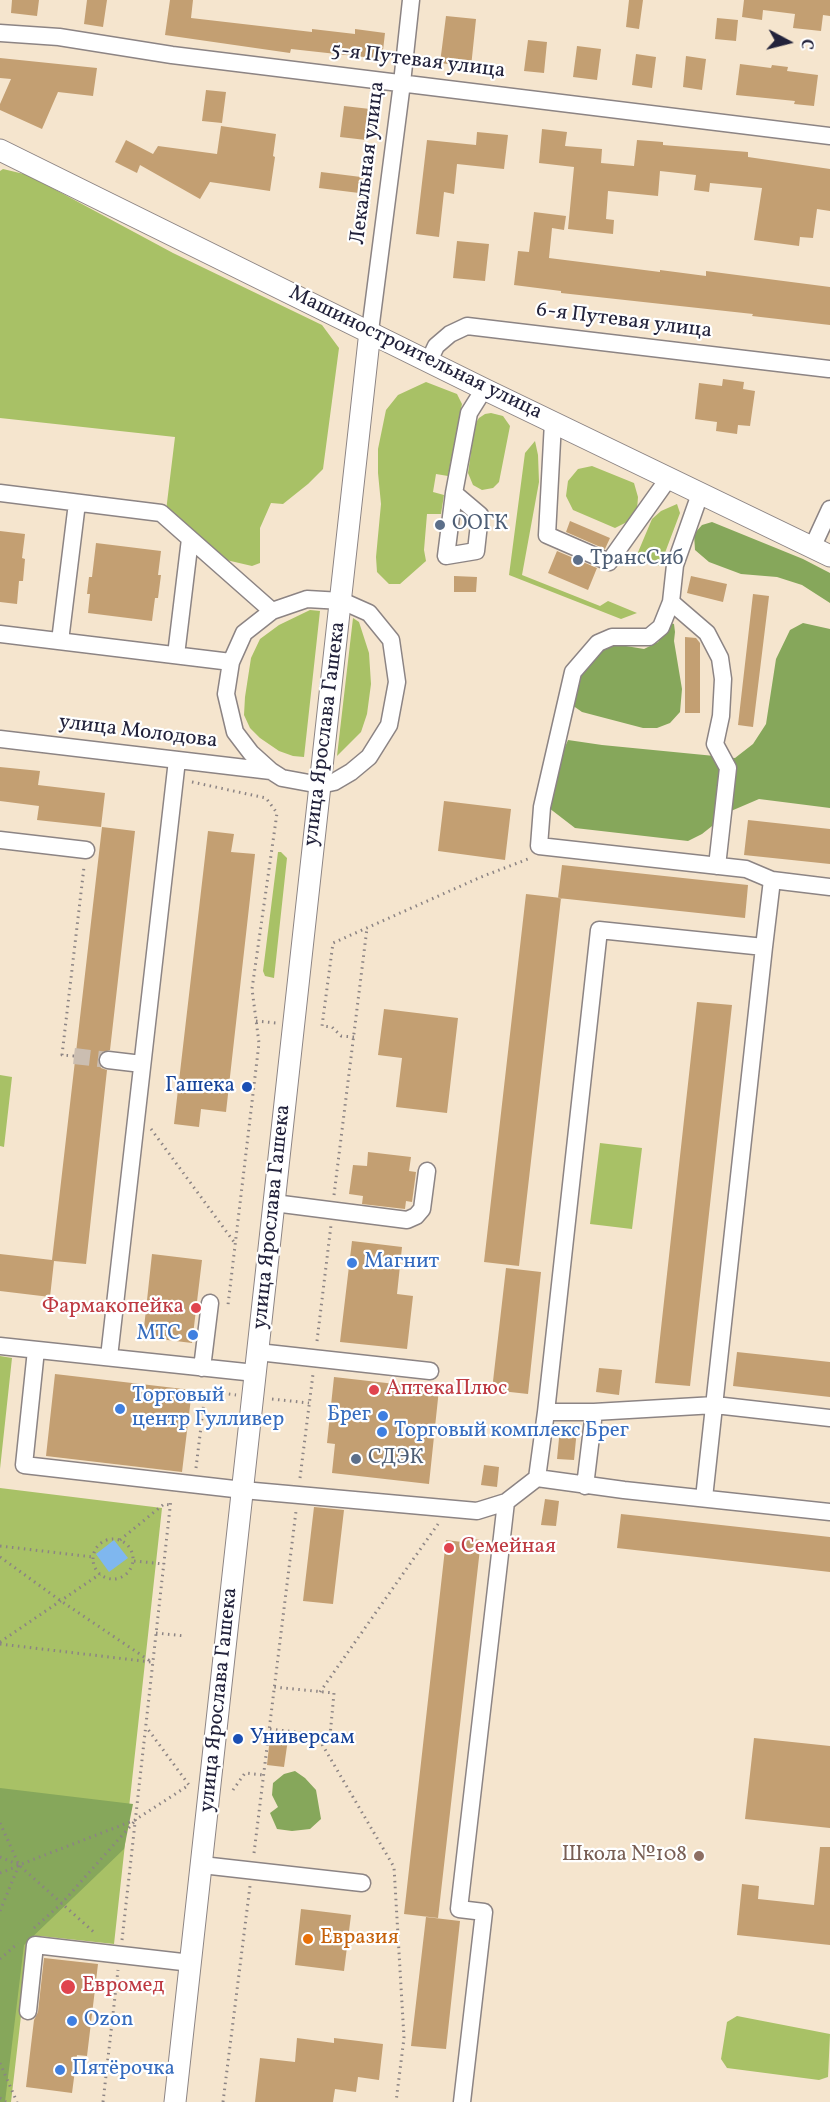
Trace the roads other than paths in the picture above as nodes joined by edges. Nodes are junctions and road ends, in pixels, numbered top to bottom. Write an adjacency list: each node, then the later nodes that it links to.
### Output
1 (411, 0): 3 (street, Лекальная улица)
2 (0, 33): 3 (street, 5-я Путевая улица)
3 (402, 83): 4 (street, 5-я Путевая улица); 6 (street, Лекальная улица)
4 (830, 136)
5 (0, 150): 6 (main road, Машиностроительная улица)
6 (370, 332): 7 (main road, Машиностроительная улица); 19 (main road, улица Ярослава Гашека)
7 (429, 361): 8 (street, 6-я Путевая улица); 9 (main road, Машиностроительная улица)
8 (829, 369)
9 (484, 389): 10 (main road, Машиностроительная улица); 13 (street)
10 (553, 422): 11 (main road, Машиностроительная улица); 11 (street)
11 (668, 478): 14 (main road, Машиностроительная улица)
12 (0, 493): 15 (street)
13 (454, 493): 13 (street)
14 (700, 494): 18 (main road, Машиностроительная улица); 20 (street)
15 (77, 503): 17 (street); 23 (street)
16 (830, 509): 18 (street)
17 (190, 539): 21 (street); 24 (street)
18 (821, 552)
19 (342, 601): 21 (street); 29 (main road, улица Ярослава Гашека); 29 (street)
20 (671, 602): 32 (street); 32 (street)
21 (272, 611): 25 (street)
22 (0, 634): 23 (street)
23 (60, 641): 24 (street)
24 (176, 655): 25 (street)
25 (231, 662): 28 (street)
26 (0, 739): 27 (street, улица Молодова)
27 (177, 760): 28 (street, улица Молодова); 37 (street)
28 (271, 771): 29 (street)
29 (320, 785): 39 (main road, улица Ярослава Гашека)
30 (0, 840): 31 (street)
31 (86, 850)
32 (717, 866): 33 (street)
33 (772, 880): 34 (street); 35 (street)
34 (830, 886)
35 (764, 947): 48 (street); 49 (street)
36 (108, 1060): 37 (street)
37 (142, 1064): 44 (street)
38 (427, 1171): 39 (street)
39 (274, 1203): 43 (main road, улица Ярослава Гашека)
40 (210, 1303): 45 (street)
41 (0, 1346): 42 (street)
42 (36, 1350): 44 (street); 54 (street)
43 (258, 1352): 46 (street); 47 (main road, улица Ярослава Гашека)
44 (109, 1357): 45 (street)
45 (205, 1368): 47 (street)
46 (430, 1371)
47 (255, 1373): 54 (main road, улица Ярослава Гашека)
48 (714, 1405): 50 (street); 51 (street); 55 (street)
49 (546, 1412): 50 (street); 52 (street)
50 (594, 1412): 53 (street)
51 (830, 1418)
52 (537, 1478): 53 (street); 56 (street)
53 (585, 1486): 55 (street)
54 (243, 1490): 56 (street); 58 (main road, улица Ярослава Гашека)
55 (704, 1498): 57 (street)
56 (506, 1502): 63 (street)
57 (830, 1512)
58 (202, 1864): 59 (street); 60 (main road, улица Ярослава Гашека)
59 (362, 1883)
60 (191, 1963): 61 (street); 62 (main road, улица Ярослава Гашека)
61 (28, 2011)
62 (175, 2102)
63 (462, 2102)

